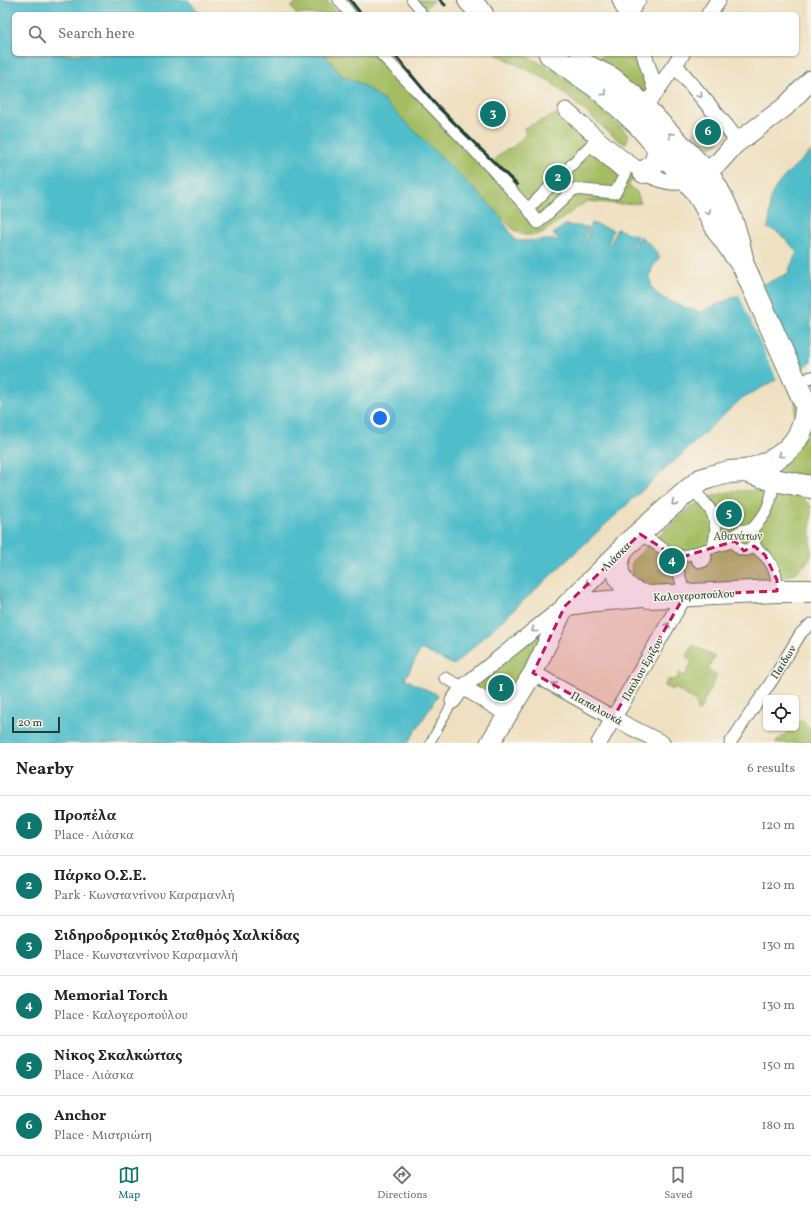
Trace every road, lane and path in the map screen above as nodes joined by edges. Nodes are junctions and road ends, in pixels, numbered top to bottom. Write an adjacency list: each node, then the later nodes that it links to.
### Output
1 (339, 0): 7 (street)
2 (411, 0): 8 (lane)
3 (469, 0): 9 (main road)
4 (620, 0): 10 (street)
5 (638, 0): 11 (street)
6 (718, 0): 12 (street)
7 (348, 12)
8 (420, 12)
9 (480, 12)
10 (626, 12)
11 (629, 12)
12 (709, 12)
13 (382, 56): 26 (street)
14 (554, 56): 23 (main road, one-way to 23)
15 (559, 56): 19 (main road)
16 (644, 56): 19 (street)
17 (678, 60): 19 (street); 22 (street, one-way to 22)
18 (811, 80): 22 (street)
19 (650, 99): 25 (main road, one-way to 19)
20 (566, 110): 21 (street)
21 (595, 142): 24 (street); 26 (street); 26 (street)
22 (736, 143): 25 (street)
23 (657, 145): 24 (main road); 25 (main road)
24 (644, 172): 25 (street)
25 (697, 172): 27 (main road)
26 (528, 209)
27 (801, 381): 28 (main road)
28 (807, 416): 29 (main road, one-way to 29)
29 (745, 471): 30 (main road, Λιάσκα); 31 (main road, Λιάσκα)
30 (774, 480): 32 (main road, Λιάσκα); 33 (street)
31 (691, 488): 34 (main road, Λιάσκα, one-way to 34); 37 (street)
32 (811, 488)
33 (750, 531): 35 (street); 36 (street)
34 (633, 540): 38 (street); 42 (main road, Καλογεροπούλου); 43 (street, Λιάσκα, one-way to 43)
35 (735, 541): 36 (street); 37 (street)
36 (754, 546): 39 (street)
37 (712, 548): 38 (street)
38 (674, 560): 41 (street)
39 (777, 591): 40 (main road, Καλογεροπούλου); 41 (main road, Καλογεροπούλου)
40 (811, 591)
41 (685, 595): 42 (main road, Καλογεροπούλου); 50 (street, Παύλου Ερίζου, one-way to 41)
42 (649, 597): 43 (street)
43 (565, 606): 45 (street, Λιάσκα); 47 (street, one-way to 47)
44 (811, 624): 55 (street, Παίδων)
45 (533, 673): 49 (street, Λιάσκα); 50 (street, Παπαλουκά, one-way to 45)
46 (444, 678): 47 (street)
47 (463, 687): 48 (street); 49 (street)
48 (453, 701): 51 (lane)
49 (508, 714): 52 (street, Λιάσκα)
50 (613, 718): 53 (street, Παύλου Ερίζου); 54 (street, Παπαλουκά)
51 (430, 743)
52 (490, 743)
53 (599, 743)
54 (662, 743)
55 (730, 743)

